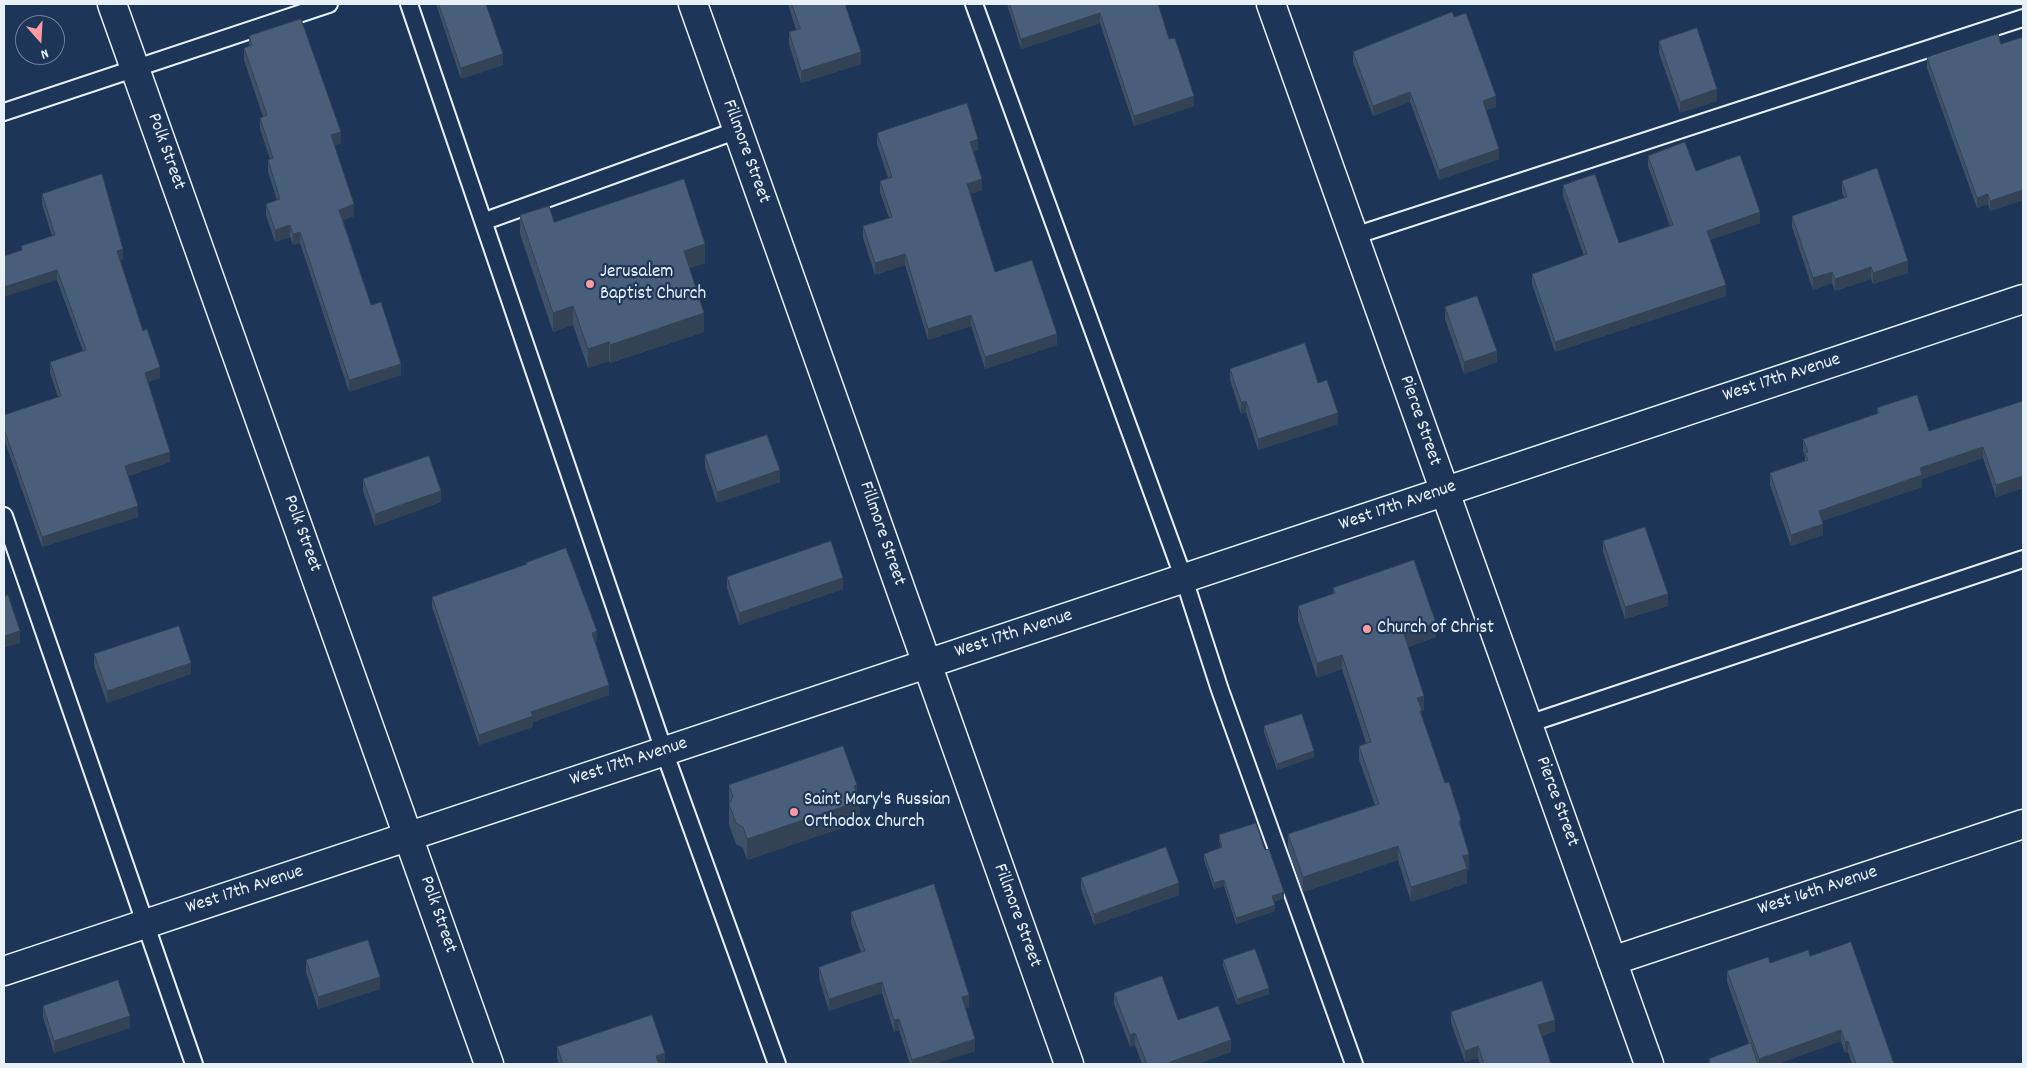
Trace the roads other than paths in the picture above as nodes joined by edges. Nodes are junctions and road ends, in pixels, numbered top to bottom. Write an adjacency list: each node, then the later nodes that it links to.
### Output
1 (112, 4): 8 (street, Polk Street)
2 (329, 4): 8 (lane)
3 (409, 4): 11 (lane)
4 (693, 4): 10 (street, Fillmore Street)
5 (974, 4): 17 (lane)
6 (1271, 4): 12 (street, Pierce Street)
7 (2023, 18): 12 (lane)
8 (135, 68): 9 (lane); 22 (street, Polk Street)
9 (4, 112)
10 (738, 130): 11 (lane); 18 (street, Fillmore Street)
11 (485, 221): 20 (lane)
12 (1354, 236): 14 (street, Pierce Street)
13 (2023, 299): 14 (street, West 17th Avenue)
14 (1444, 492): 17 (street, West 17th Avenue); 19 (street, Pierce Street)
15 (4, 516): 23 (lane)
16 (2023, 559): 19 (lane)
17 (1184, 579): 18 (street, West 17th Avenue); 30 (lane)
18 (927, 664): 20 (street, West 17th Avenue); 29 (street, Fillmore Street)
19 (1528, 724): 24 (street, Pierce Street)
20 (664, 751): 22 (street, West 17th Avenue); 28 (lane)
21 (2023, 824): 24 (street, West 16th Avenue)
22 (409, 836): 23 (street, West 17th Avenue); 27 (street, Polk Street)
23 (144, 924): 25 (street, West 17th Avenue); 26 (lane)
24 (1612, 961): 31 (street, Pierce Street)
25 (4, 971)
26 (194, 1064)
27 (489, 1064)
28 (777, 1064)
29 (1069, 1064)
30 (1354, 1064)
31 (1649, 1064)

